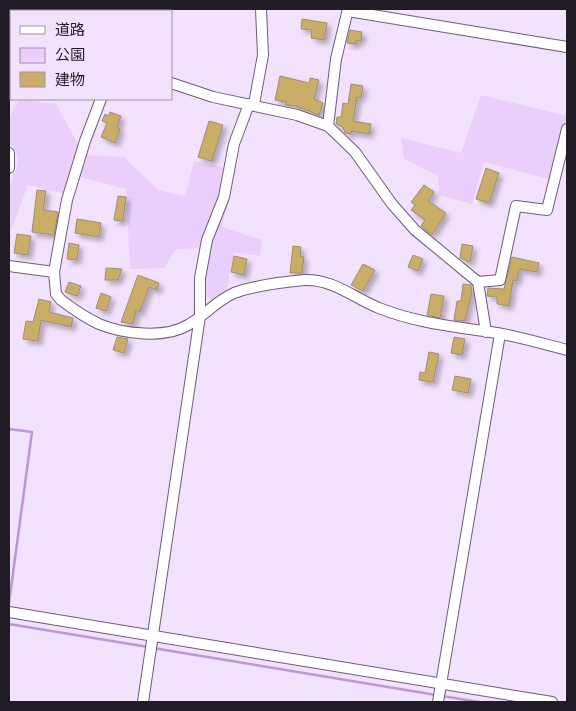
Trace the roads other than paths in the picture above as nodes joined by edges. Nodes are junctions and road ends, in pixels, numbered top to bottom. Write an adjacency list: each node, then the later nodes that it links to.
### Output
1 (261, 9): 6 (street)
2 (348, 10): 3 (street); 7 (street)
3 (567, 47)
4 (172, 83): 6 (street)
5 (101, 100): 12 (street)
6 (251, 104): 7 (street); 14 (street)
7 (328, 126): 13 (street)
8 (567, 129): 13 (street)
9 (9, 153): 10 (street)
10 (9, 168)
11 (9, 266): 12 (street)
12 (54, 272): 14 (street)
13 (478, 282): 15 (street)
14 (200, 316): 15 (street); 19 (street)
15 (486, 332): 16 (street)
16 (500, 334): 17 (street); 20 (street)
17 (567, 350)
18 (9, 612): 19 (street)
19 (154, 636): 20 (street); 21 (street)
20 (441, 682): 22 (street); 23 (street)
21 (143, 702)
22 (438, 702)
23 (552, 702)

